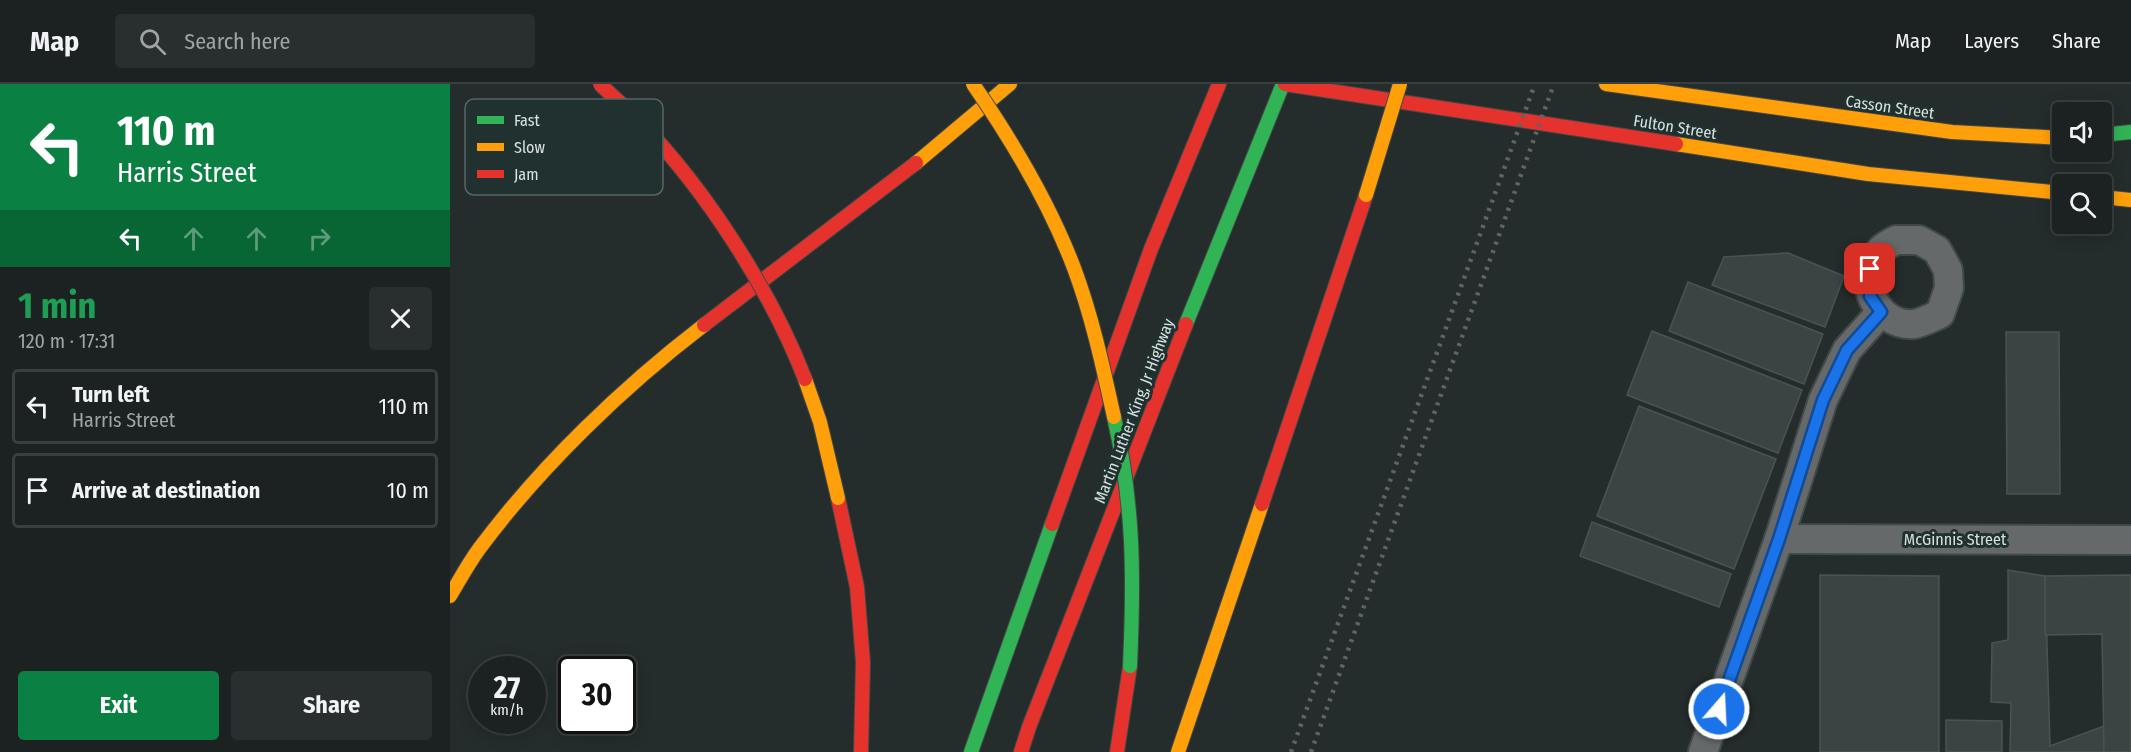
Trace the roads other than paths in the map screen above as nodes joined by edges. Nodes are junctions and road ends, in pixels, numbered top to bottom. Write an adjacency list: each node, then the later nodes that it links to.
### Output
1 (600, 84): 8 (main road, bridge)
2 (973, 84): 23 (main road, bridge)
3 (1010, 84): 19 (main road)
4 (1219, 84): 21 (main road)
5 (1284, 84): 13 (main road, Fulton Street); 22 (main road, Martin Luther King, Jr Highway)
6 (1400, 84): 24 (main road, bridge)
7 (1606, 84): 11 (main road, Casson Street)
8 (616, 99)
9 (2131, 132): 10 (main road)
10 (2112, 134)
11 (2052, 137)
12 (663, 150): 20 (main road, bridge)
13 (2052, 192)
14 (2112, 198): 15 (main road)
15 (2131, 200)
16 (1881, 312): 17 (street)
17 (1779, 539): 18 (street, McGinnis Street); 25 (street)
18 (2131, 540)
19 (450, 596)
20 (861, 752)
21 (971, 752)
22 (1021, 752)
23 (1117, 752)
24 (1178, 752)
25 (1703, 752)

